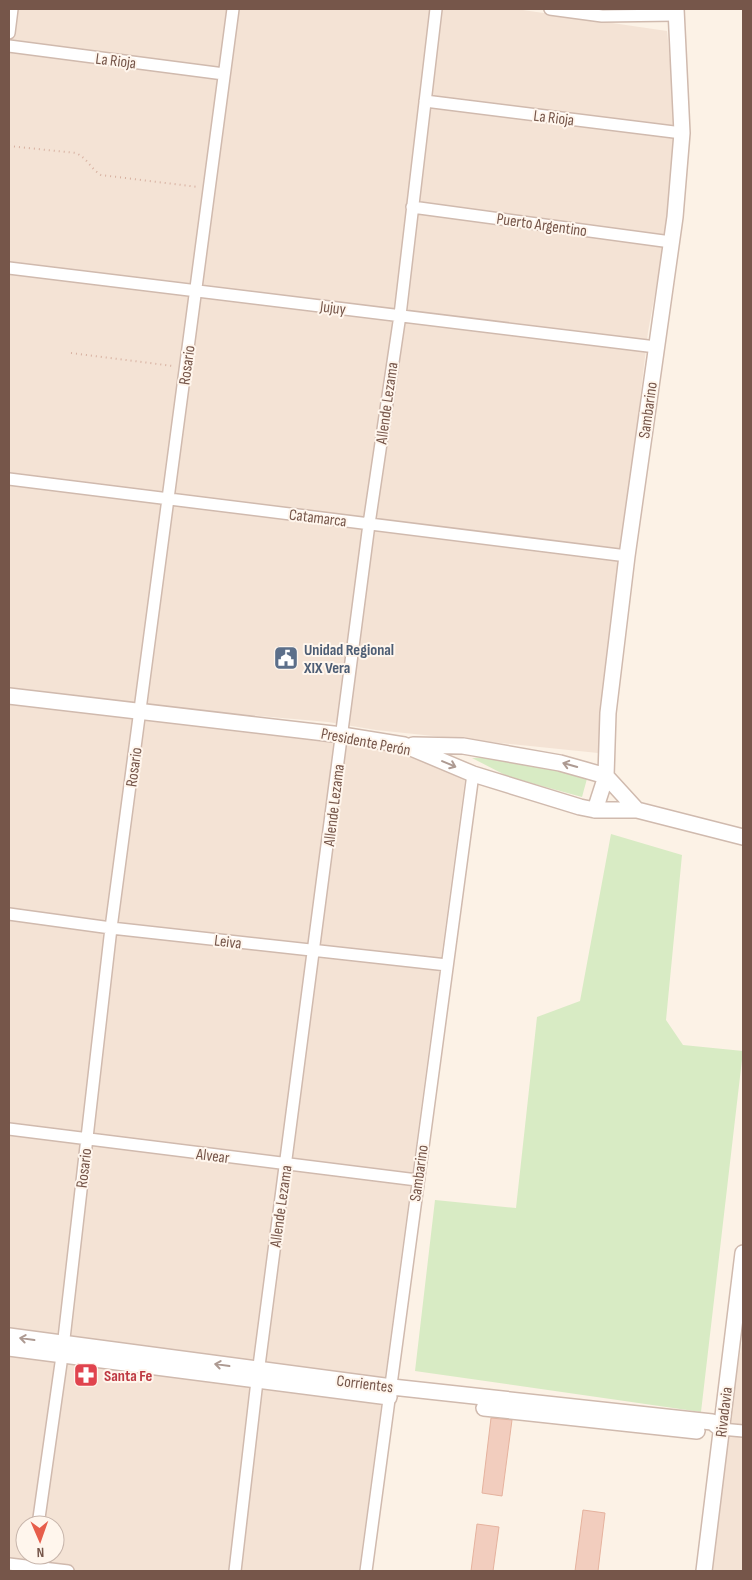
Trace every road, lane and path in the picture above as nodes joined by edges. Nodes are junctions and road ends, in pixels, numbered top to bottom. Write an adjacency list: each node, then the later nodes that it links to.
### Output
1 (12, 9): 6 (street)
2 (233, 9): 8 (street, Rosario)
3 (436, 9): 9 (street, Allende Lezama)
4 (550, 9): 5 (street)
5 (676, 12): 10 (street, Sambarino)
6 (9, 33)
7 (9, 46): 8 (street, La Rioja)
8 (224, 74): 12 (street, Rosario)
9 (425, 100): 10 (street, La Rioja); 13 (street, Allende Lezama)
10 (682, 133): 14 (street, Sambarino)
11 (9, 146): 12 (path)
12 (209, 188): 16 (street, Rosario)
13 (412, 207): 14 (street, Puerto Argentino); 17 (street, Allende Lezama)
14 (671, 242): 18 (street, Sambarino)
15 (9, 268): 16 (street, Jujuy)
16 (195, 290): 17 (street, Jujuy); 20 (street, Rosario)
17 (400, 315): 18 (street, Jujuy); 23 (street, Allende Lezama)
18 (656, 346): 24 (street, Sambarino)
19 (71, 352): 20 (path)
20 (185, 368): 22 (street, Rosario)
21 (9, 479): 22 (street, Catamarca)
22 (168, 499): 23 (street, Catamarca); 26 (street, Rosario)
23 (369, 524): 24 (street, Catamarca); 27 (street, Allende Lezama)
24 (627, 556): 30 (street, Sambarino)
25 (9, 696): 26 (street, Presidente Perón)
26 (140, 710): 27 (street, Presidente Perón); 35 (street, Rosario)
27 (342, 735): 28 (street, Presidente Perón); 36 (street, Allende Lezama)
28 (404, 745): 29 (street, Presidente Perón, one-way to 29); 30 (street, one-way to 28)
29 (473, 774): 31 (street, Presidente Perón); 37 (street, Sambarino)
30 (606, 776): 31 (street, Sambarino); 32 (street)
31 (595, 810): 32 (street, Presidente Perón)
32 (637, 810): 33 (street, Presidente Perón)
33 (743, 837)
34 (9, 914): 35 (street, Leiva)
35 (111, 928): 36 (street, Leiva); 39 (street, Rosario)
36 (314, 951): 37 (street, Leiva); 40 (street, Allende Lezama)
37 (447, 965): 41 (street, Sambarino)
38 (9, 1129): 39 (street, Alvear)
39 (87, 1139): 40 (street, Alvear); 45 (street, Rosario)
40 (286, 1164): 41 (street, Alvear); 46 (street, Allende Lezama)
41 (417, 1180): 47 (street, Sambarino)
42 (743, 1253): 48 (street, Rivadavia)
43 (9, 1336): 45 (street, Corrientes, one-way to 43)
44 (9, 1348): 45 (street, Corrientes)
45 (62, 1350): 46 (street, Corrientes); 50 (street, Rosario)
46 (258, 1376): 47 (street, Corrientes); 53 (street, Allende Lezama)
47 (391, 1392): 48 (street, Corrientes); 54 (street, Sambarino)
48 (721, 1428): 49 (street, Corrientes); 55 (street, Rivadavia)
49 (743, 1431)
50 (39, 1515)
51 (38, 1565): 52 (street)
52 (68, 1571)
53 (234, 1571)
54 (366, 1571)
55 (704, 1571)

